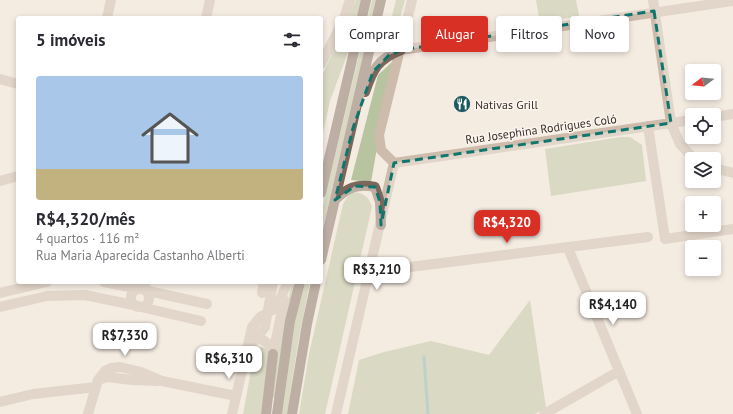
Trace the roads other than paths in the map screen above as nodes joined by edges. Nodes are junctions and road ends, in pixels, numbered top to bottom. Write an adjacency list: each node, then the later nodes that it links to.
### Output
1 (111, 0): 10 (street)
2 (210, 0): 11 (street)
3 (350, 0): 16 (street)
4 (366, 0): 31 (main road)
5 (381, 0): 24 (main road)
6 (412, 0): 12 (street)
7 (652, 0): 9 (street)
8 (733, 1): 9 (street)
9 (654, 11): 13 (street); 22 (street)
10 (107, 16)
11 (206, 16)
12 (408, 16)
13 (413, 48)
14 (396, 52): 24 (main road)
15 (400, 52): 26 (street)
16 (323, 60)
17 (0, 79): 18 (street)
18 (16, 83)
19 (733, 114): 20 (street)
20 (721, 116)
21 (685, 121): 22 (street, Rua Josephina Rodrigues Coló)
22 (671, 123): 23 (street, Rua Josephina Rodrigues Coló); 25 (street)
23 (648, 126): 26 (street, Rua Josephina Rodrigues Coló); 34 (street)
24 (353, 128): 32 (main road)
25 (687, 152)
26 (394, 163): 33 (street)
27 (721, 170): 28 (street)
28 (733, 173)
29 (16, 177): 30 (street)
30 (0, 181)
31 (323, 184)
32 (334, 200): 33 (main road); 37 (main road)
33 (381, 225): 38 (street)
34 (733, 229)
35 (648, 237): 36 (street)
36 (568, 248): 38 (street); 57 (street)
37 (323, 251)
38 (370, 272): 66 (street)
39 (38, 284): 48 (street)
40 (120, 284): 47 (street)
41 (264, 284): 49 (street)
42 (273, 284): 53 (street)
43 (287, 284): 53 (street)
44 (287, 284): 56 (street)
45 (299, 284): 64 (main road)
46 (316, 284): 65 (main road)
47 (143, 287): 50 (street); 51 (street)
48 (0, 293)
49 (262, 293)
50 (207, 304)
51 (139, 306): 52 (street); 54 (street)
52 (0, 307)
53 (268, 312): 55 (street)
54 (201, 321)
55 (253, 337): 56 (street); 59 (street)
56 (273, 354): 63 (main road)
57 (619, 371): 67 (street); 68 (street)
58 (97, 384): 59 (street); 60 (street); 61 (street)
59 (236, 396): 62 (street)
60 (0, 402)
61 (88, 414)
62 (232, 414)
63 (266, 414)
64 (277, 414)
65 (292, 414)
66 (336, 414)
67 (544, 414)
68 (637, 414)

